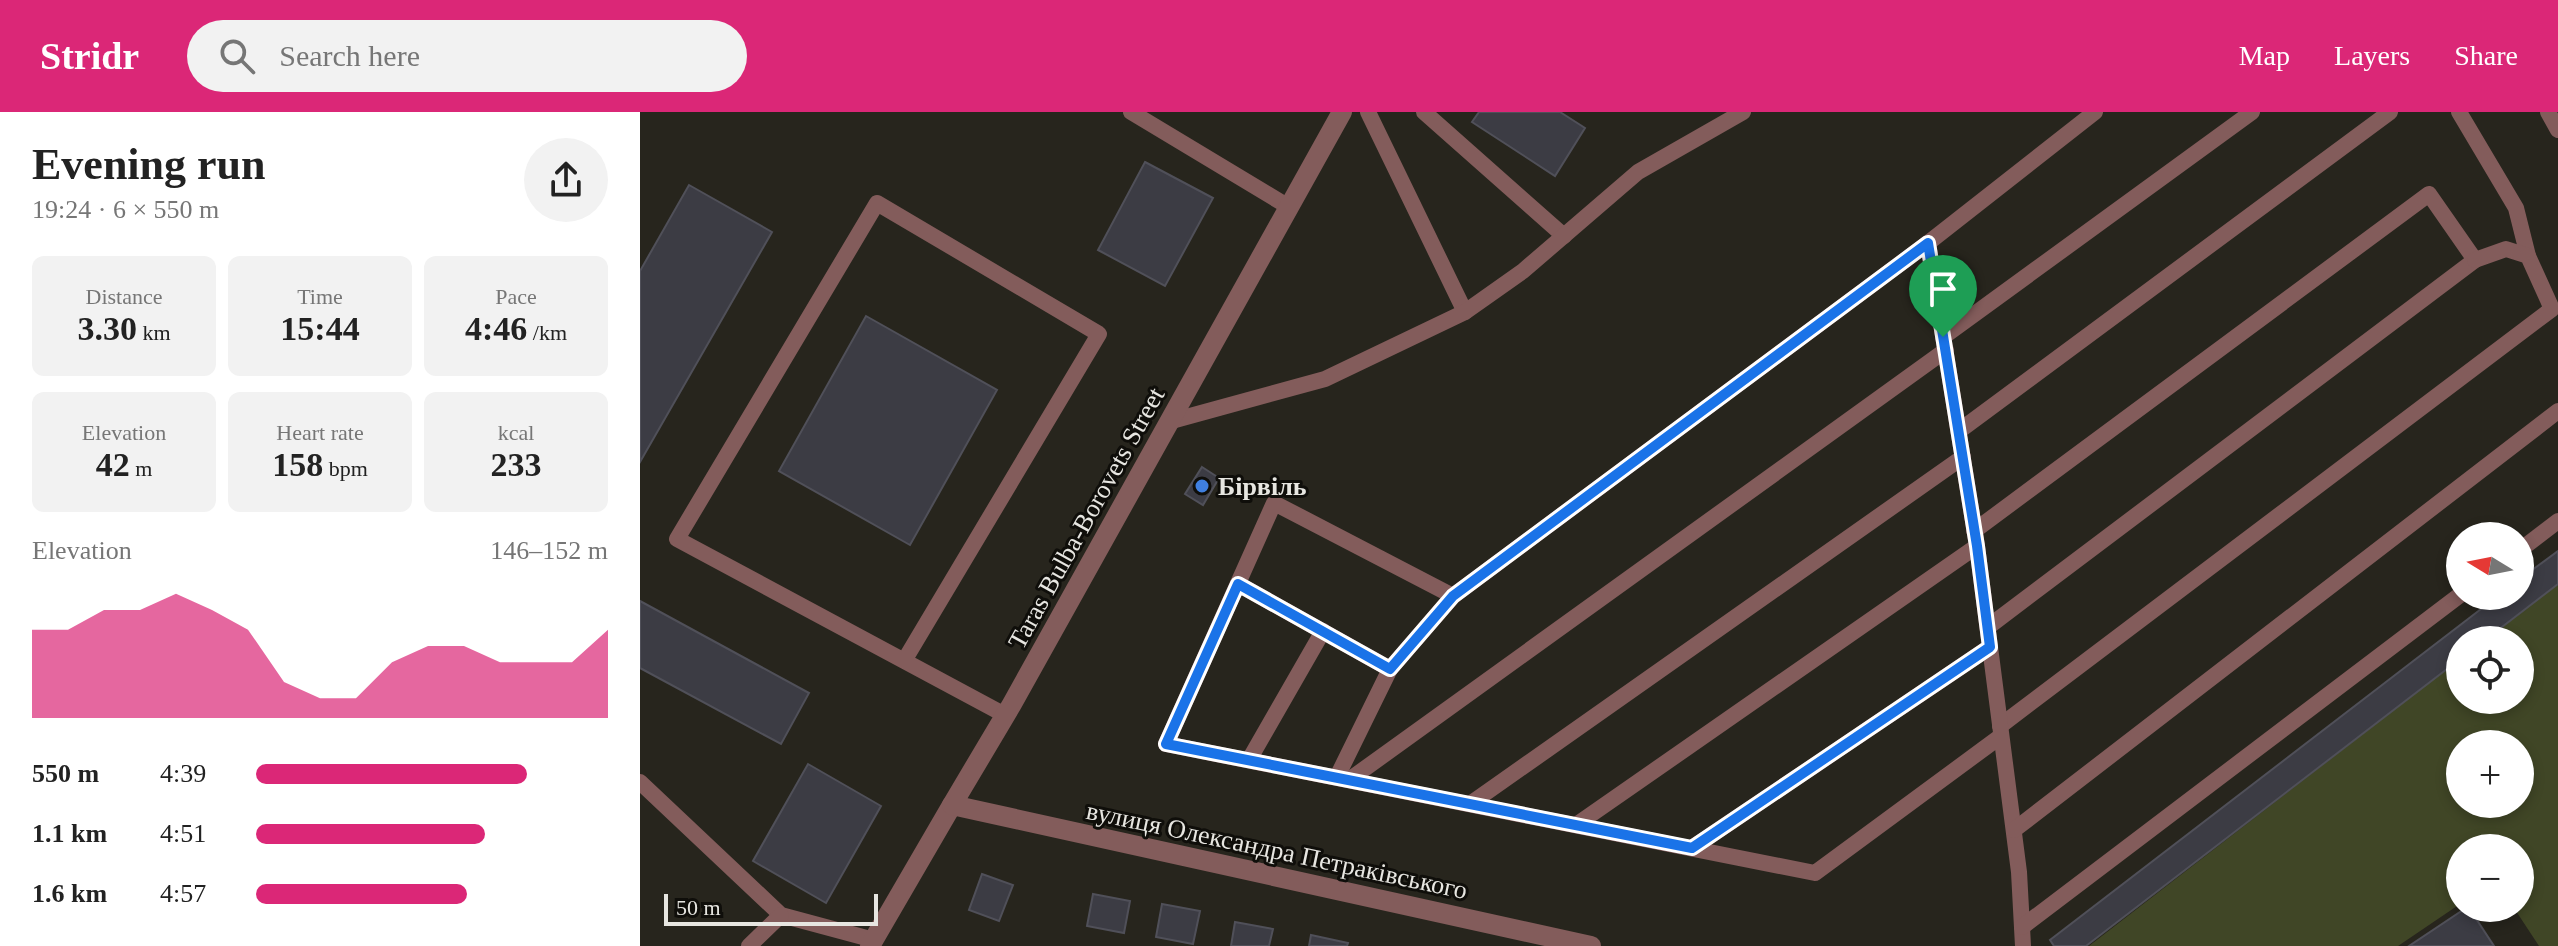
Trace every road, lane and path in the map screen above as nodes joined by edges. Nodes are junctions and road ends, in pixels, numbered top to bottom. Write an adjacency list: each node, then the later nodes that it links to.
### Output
1 (1131, 112): 12 (lane)
2 (1342, 112): 12 (street, Taras Bulba-Borovets Street)
3 (1368, 112): 17 (lane)
4 (1424, 112): 13 (lane)
5 (1743, 112): 13 (lane)
6 (2095, 112): 14 (lane)
7 (2252, 112): 19 (lane)
8 (2390, 112): 22 (lane)
9 (2459, 112): 15 (lane)
10 (2548, 112): 11 (lane)
11 (2558, 130)
12 (1289, 207): 21 (street, Taras Bulba-Borovets Street)
13 (1564, 236): 17 (lane)
14 (1928, 243): 19 (lane); 28 (lane)
15 (2528, 256): 16 (lane); 18 (lane)
16 (2475, 260): 25 (lane); 30 (lane)
17 (1465, 312): 21 (lane)
18 (2555, 314): 36 (lane)
19 (1945, 344): 22 (lane); 38 (lane)
20 (2558, 411): 43 (lane)
21 (1168, 422): 35 (street, Taras Bulba-Borovets Street)
22 (1959, 431): 23 (lane)
23 (1963, 457): 25 (lane); 40 (lane)
24 (2558, 521): 26 (lane)
25 (1976, 538): 30 (lane); 42 (lane)
26 (2534, 539)
27 (1238, 584): 28 (lane); 31 (lane); 37 (lane)
28 (1453, 596): 34 (lane)
29 (2446, 606): 46 (lane)
30 (1988, 627): 32 (lane)
31 (1323, 631): 34 (lane); 37 (lane)
32 (1990, 647): 36 (lane); 44 (lane)
33 (904, 661): 33 (lane); 35 (lane)
34 (1390, 669): 38 (lane)
35 (1005, 715): 41 (street, Taras Bulba-Borovets Street)
36 (2001, 731): 43 (lane); 44 (lane)
37 (1249, 760): 38 (lane)
38 (1343, 779): 40 (lane)
39 (640, 782): 45 (lane)
40 (1470, 804): 42 (lane)
41 (952, 805): 47 (street, Taras Bulba-Borovets Street); 49 (street, вулиця Олександра Петраківського)
42 (1576, 825): 44 (lane)
43 (2014, 830): 46 (lane)
44 (1692, 848)
45 (781, 915): 47 (lane); 48 (lane)
46 (2022, 927): 50 (lane)
47 (872, 943)
48 (749, 946)
49 (1591, 946)
50 (2023, 946)

